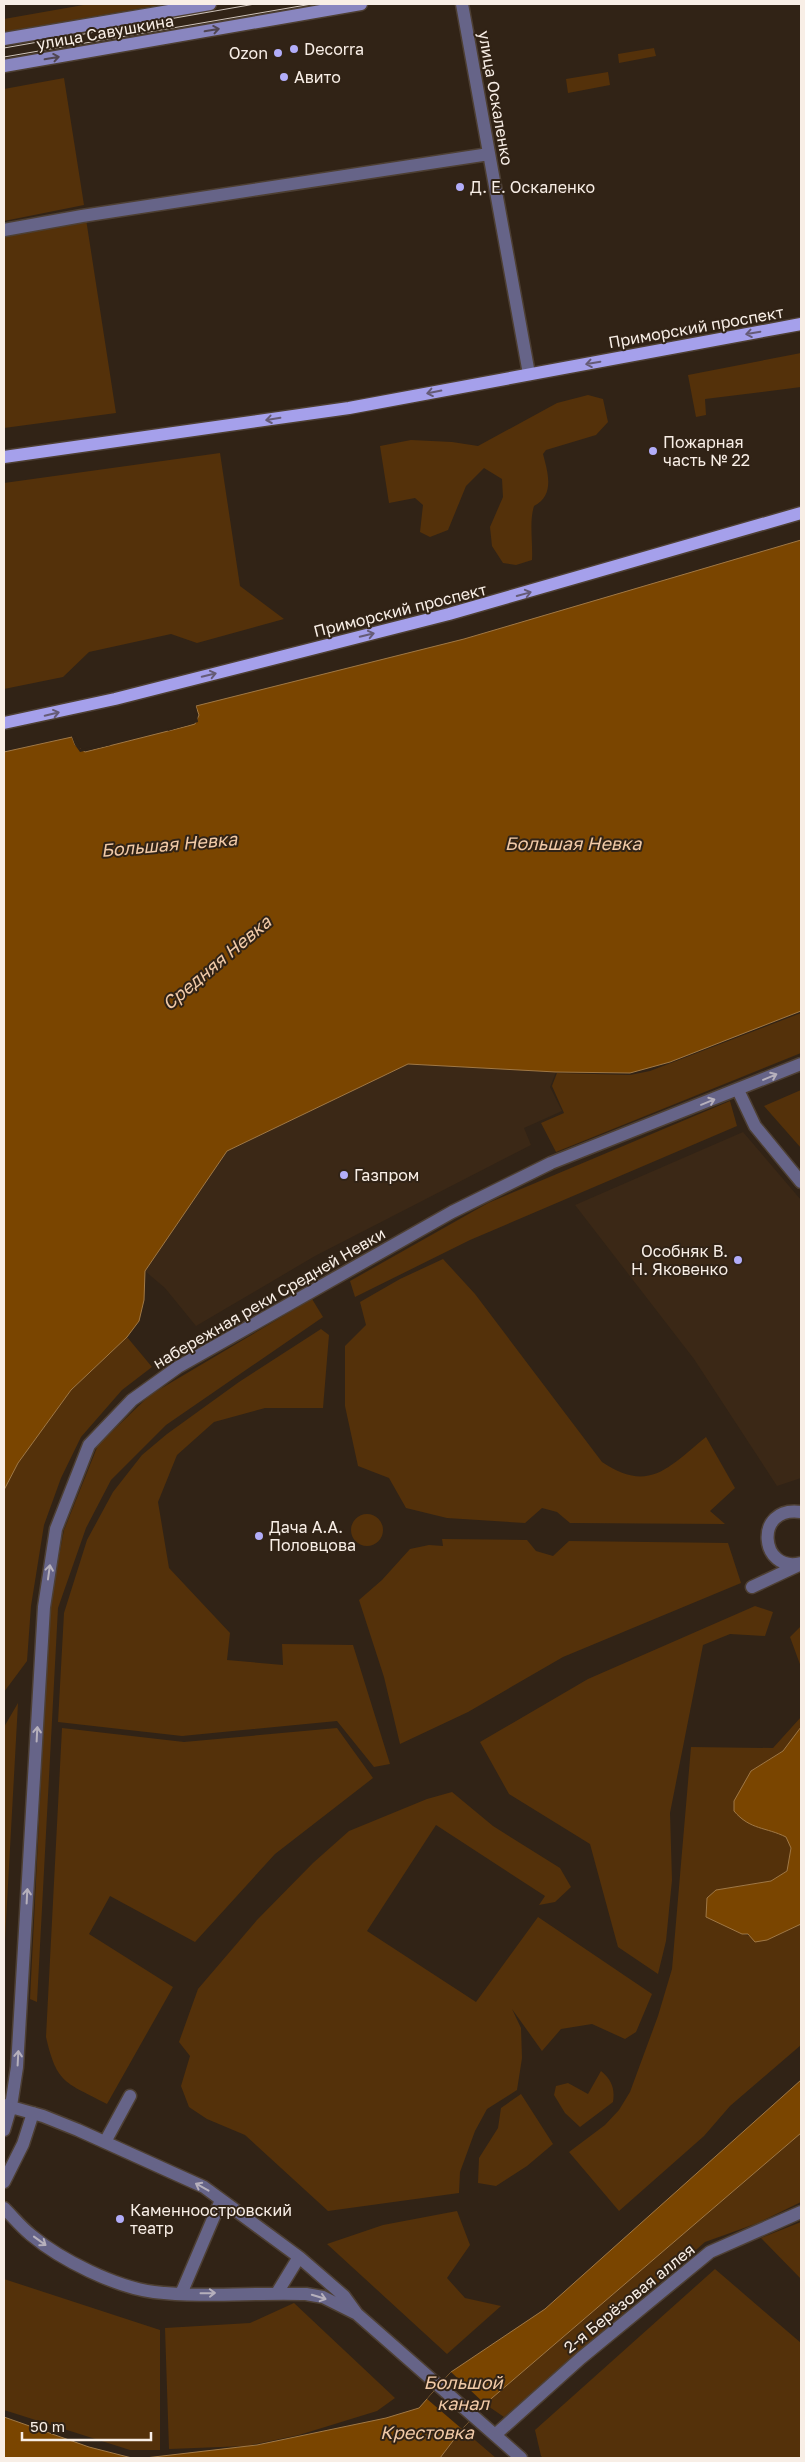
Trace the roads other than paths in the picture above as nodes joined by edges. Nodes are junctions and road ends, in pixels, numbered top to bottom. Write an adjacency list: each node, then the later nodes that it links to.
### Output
1 (210, 4): 4 (main road, улица Савушкина)
2 (360, 4): 5 (main road, улица Савушкина, one-way to 2)
3 (462, 4): 6 (street, улица Оскаленко)
4 (4, 39)
5 (4, 66)
6 (489, 154): 7 (street); 9 (street, улица Оскаленко)
7 (4, 230)
8 (801, 324): 9 (main road, Приморский проспект, one-way to 9)
9 (529, 374): 10 (main road, Приморский проспект, one-way to 10)
10 (4, 457)
11 (801, 514): 12 (main road, Приморский проспект, one-way to 11)
12 (4, 723)
13 (801, 1064): 14 (street, набережная реки Средней Невки, one-way to 13)
14 (738, 1090): 15 (street); 20 (street, набережная реки Средней Невки, one-way to 14)
15 (801, 1182)
16 (801, 1512): 17 (street)
17 (801, 1564): 18 (street)
18 (752, 1587)
19 (130, 2096): 23 (street)
20 (7, 2106): 21 (street); 22 (street, набережная реки Средней Невки)
21 (33, 2113): 23 (street); 24 (street)
22 (4, 2130)
23 (105, 2142): 25 (street, one-way to 23)
24 (4, 2182)
25 (221, 2200): 28 (street); 30 (street)
26 (4, 2208): 30 (street, one-way to 30)
27 (801, 2212): 32 (street, 2-я Берёзовая аллея)
28 (299, 2257): 29 (street); 31 (street)
29 (277, 2293): 30 (street, one-way to 29); 31 (street, one-way to 31)
30 (182, 2294)
31 (357, 2314): 32 (street)
32 (495, 2435): 33 (street)
33 (521, 2458)

